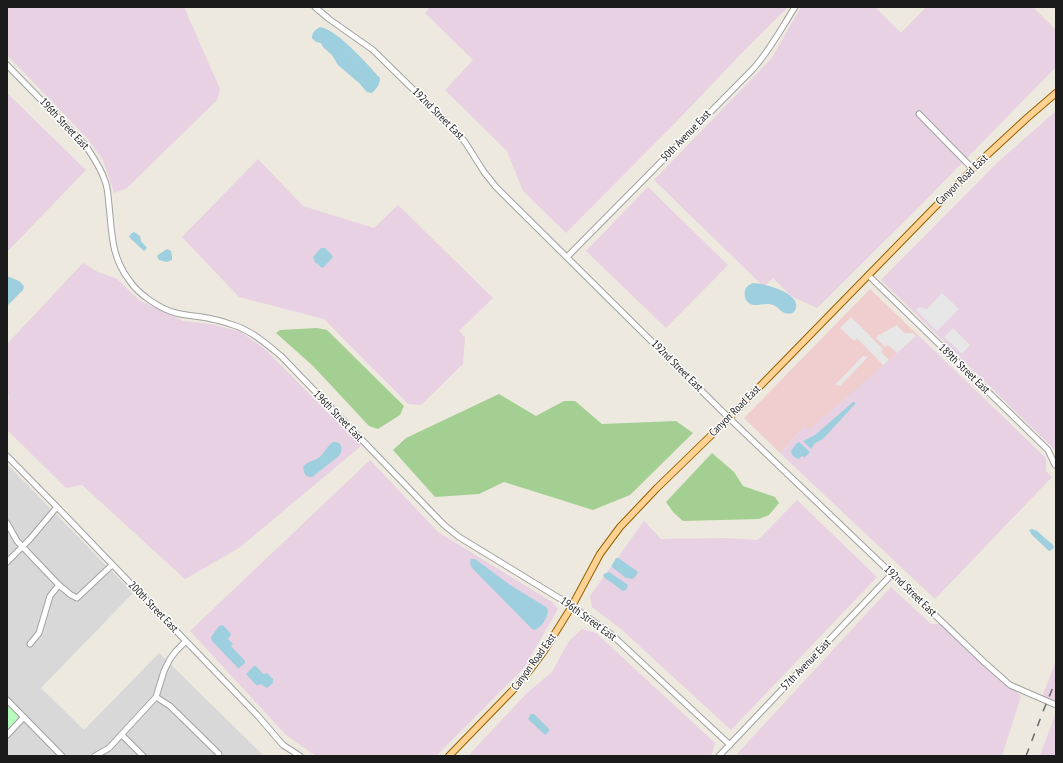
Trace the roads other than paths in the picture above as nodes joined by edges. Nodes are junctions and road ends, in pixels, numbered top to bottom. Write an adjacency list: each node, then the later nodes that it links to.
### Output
1 (315, 7): 7 (street, 192nd Street East)
2 (795, 7): 7 (street, 50th Avenue East)
3 (7, 65): 19 (street, 196th Street East)
4 (1056, 93): 6 (main road, Canyon Road East)
5 (919, 114): 6 (street)
6 (973, 168): 8 (main road, Canyon Road East)
7 (567, 257): 9 (street, 192nd Street East)
8 (868, 275): 9 (main road, Canyon Road East); 11 (street, 189th Street East)
9 (729, 418): 17 (street, 192nd Street East); 19 (main road, Canyon Road East)
10 (7, 456): 12 (street, 200th Street East)
11 (1055, 465)
12 (57, 506): 14 (street); 16 (street, 200th Street East)
13 (7, 523): 14 (street)
14 (23, 547): 15 (street); 18 (street)
15 (7, 562)
16 (112, 565): 18 (street); 20 (street, 200th Street East)
17 (892, 574): 24 (street, 192nd Street East); 28 (street, 57th Avenue East)
18 (59, 586): 21 (street)
19 (572, 606): 28 (street, 196th Street East); 34 (main road, Canyon Road East)
20 (186, 641): 22 (street); 33 (street, 200th Street East)
21 (30, 644)
22 (156, 698): 27 (street); 29 (street)
23 (7, 700): 25 (street)
24 (1056, 705)
25 (24, 717): 26 (street); 30 (street)
26 (7, 735)
27 (122, 735): 31 (street); 32 (street)
28 (730, 745): 35 (street, 57th Avenue East)
29 (219, 755)
30 (62, 756)
31 (96, 756)
32 (143, 756)
33 (300, 756)
34 (449, 756)
35 (719, 756)

